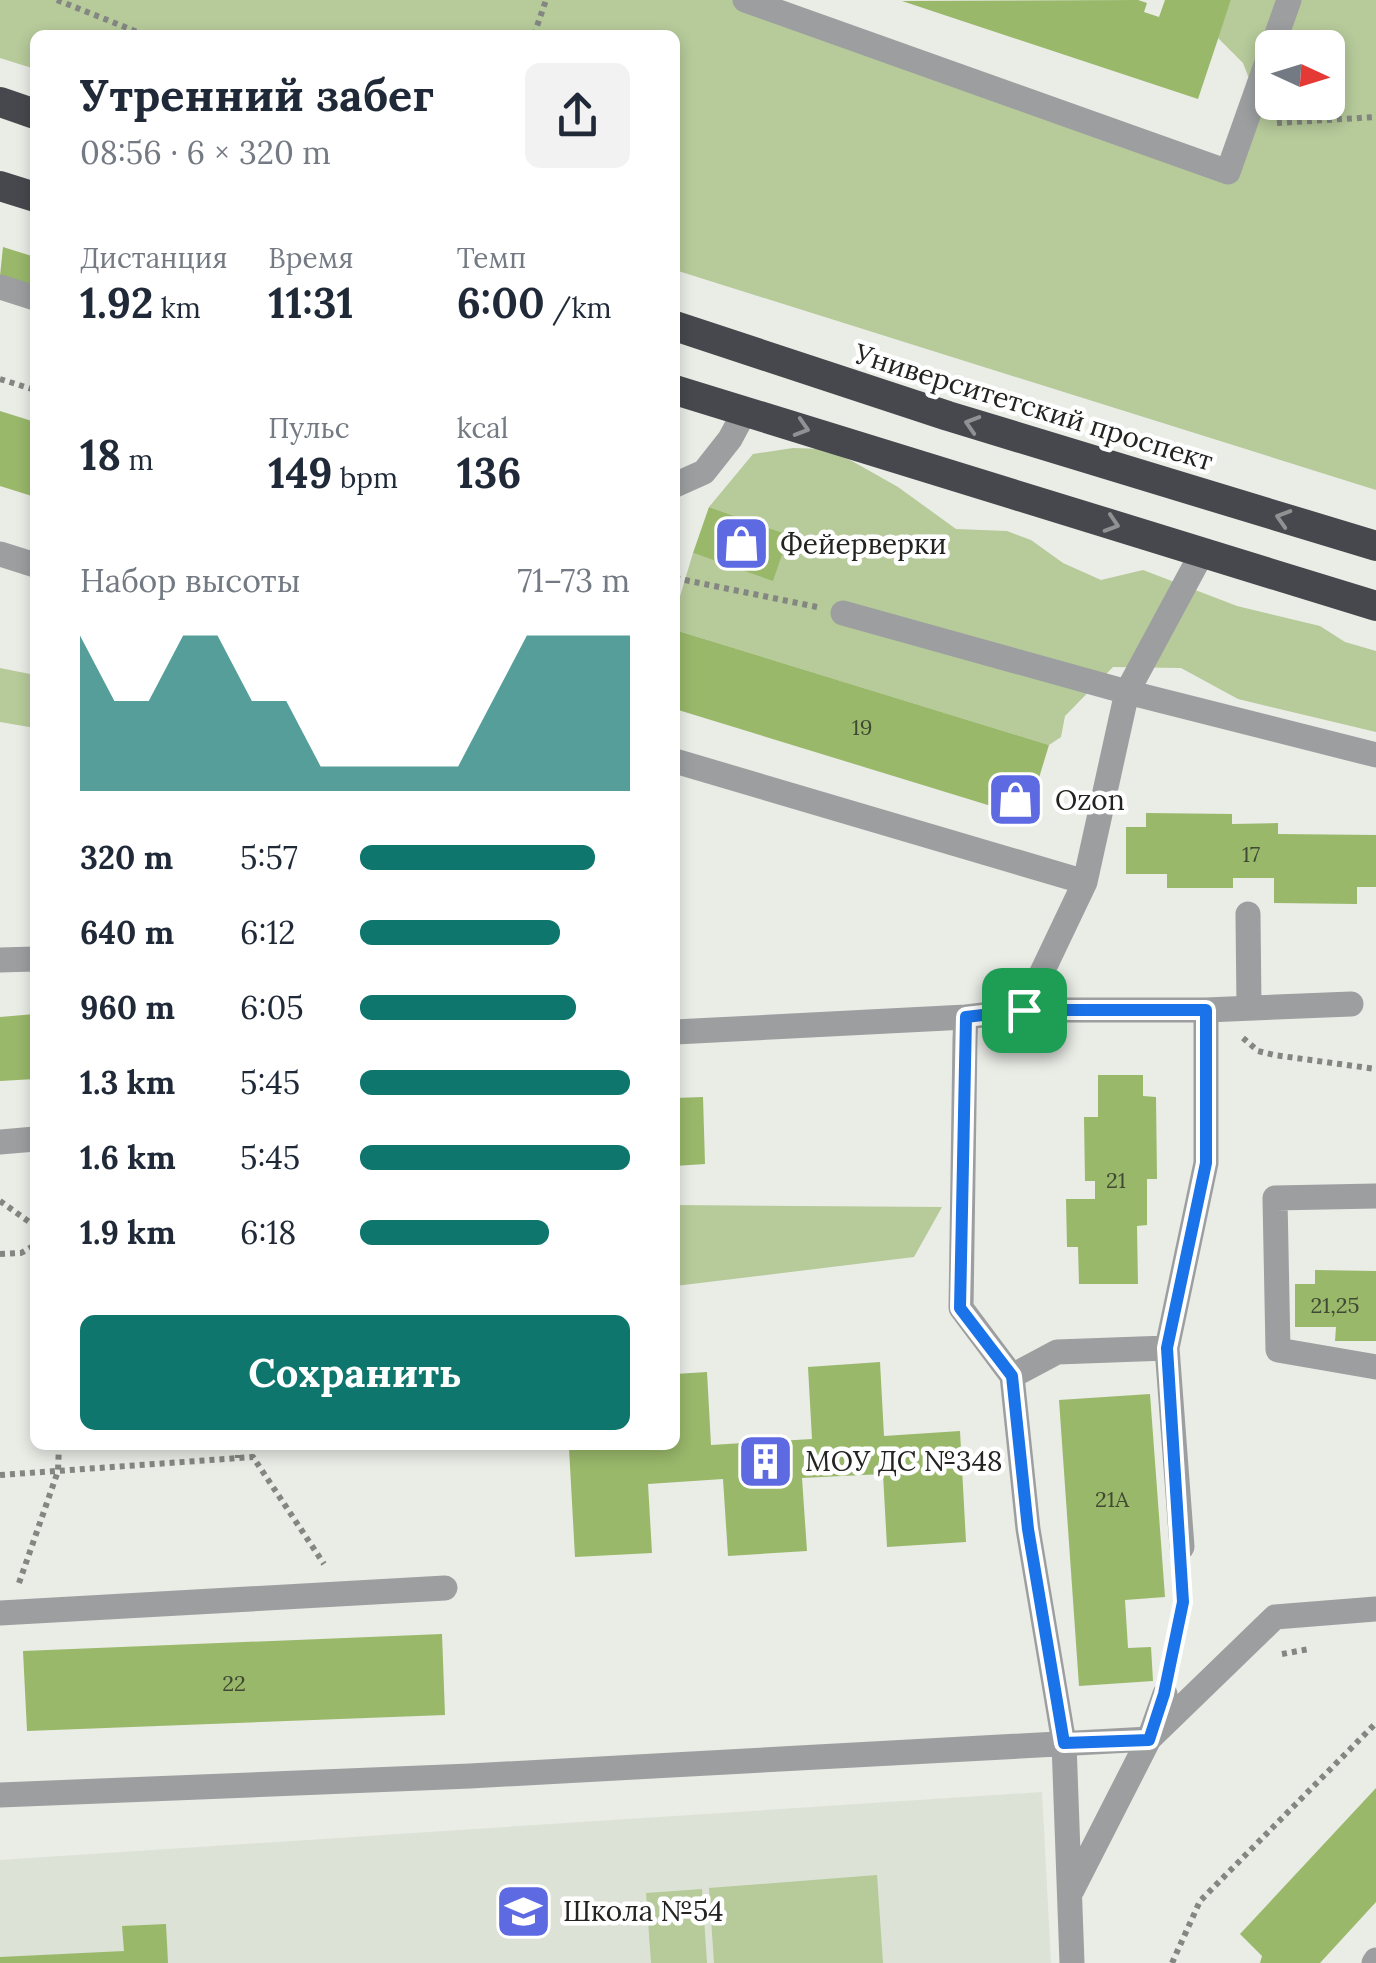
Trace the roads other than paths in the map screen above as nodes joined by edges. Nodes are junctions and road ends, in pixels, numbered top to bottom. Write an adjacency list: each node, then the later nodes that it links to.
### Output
1 (746, 0): 2 (street)
2 (1289, 0)
3 (0, 102): 4 (highway)
4 (30, 112)
5 (0, 186): 6 (highway)
6 (30, 195)
7 (0, 287): 8 (street)
8 (30, 296)
9 (680, 328): 13 (highway, Университетский проспект, one-way to 9)
10 (680, 392): 11 (highway)
11 (745, 412): 12 (street); 14 (highway, one-way to 14)
12 (680, 483)
13 (1376, 546)
14 (1202, 553): 17 (highway); 19 (street)
15 (0, 554): 16 (street)
16 (30, 563)
17 (1376, 606)
18 (843, 613): 19 (street)
19 (1127, 692): 20 (street); 22 (street)
20 (1376, 754)
21 (680, 761): 22 (street)
22 (1085, 882): 28 (street)
23 (1248, 914): 27 (street)
24 (30, 959): 25 (street)
25 (0, 960)
26 (1352, 1004): 27 (street)
27 (1249, 1008): 29 (street)
28 (1024, 1010): 29 (street); 30 (street)
29 (1206, 1010): 35 (street)
30 (966, 1017): 31 (street); 37 (street)
31 (680, 1032)
32 (30, 1139): 33 (street)
33 (0, 1142)
34 (1376, 1196): 36 (street)
35 (1167, 1348): 37 (street); 38 (street)
36 (1376, 1367)
37 (1012, 1376): 44 (street)
38 (1182, 1547)
39 (445, 1588): 41 (street)
40 (1376, 1609): 43 (street)
41 (4, 1613)
42 (1164, 1694): 43 (street)
43 (1149, 1740): 44 (street); 46 (street)
44 (1064, 1743): 45 (street); 46 (street)
45 (0, 1796)
46 (1070, 1894): 47 (street)
47 (1072, 1963)

